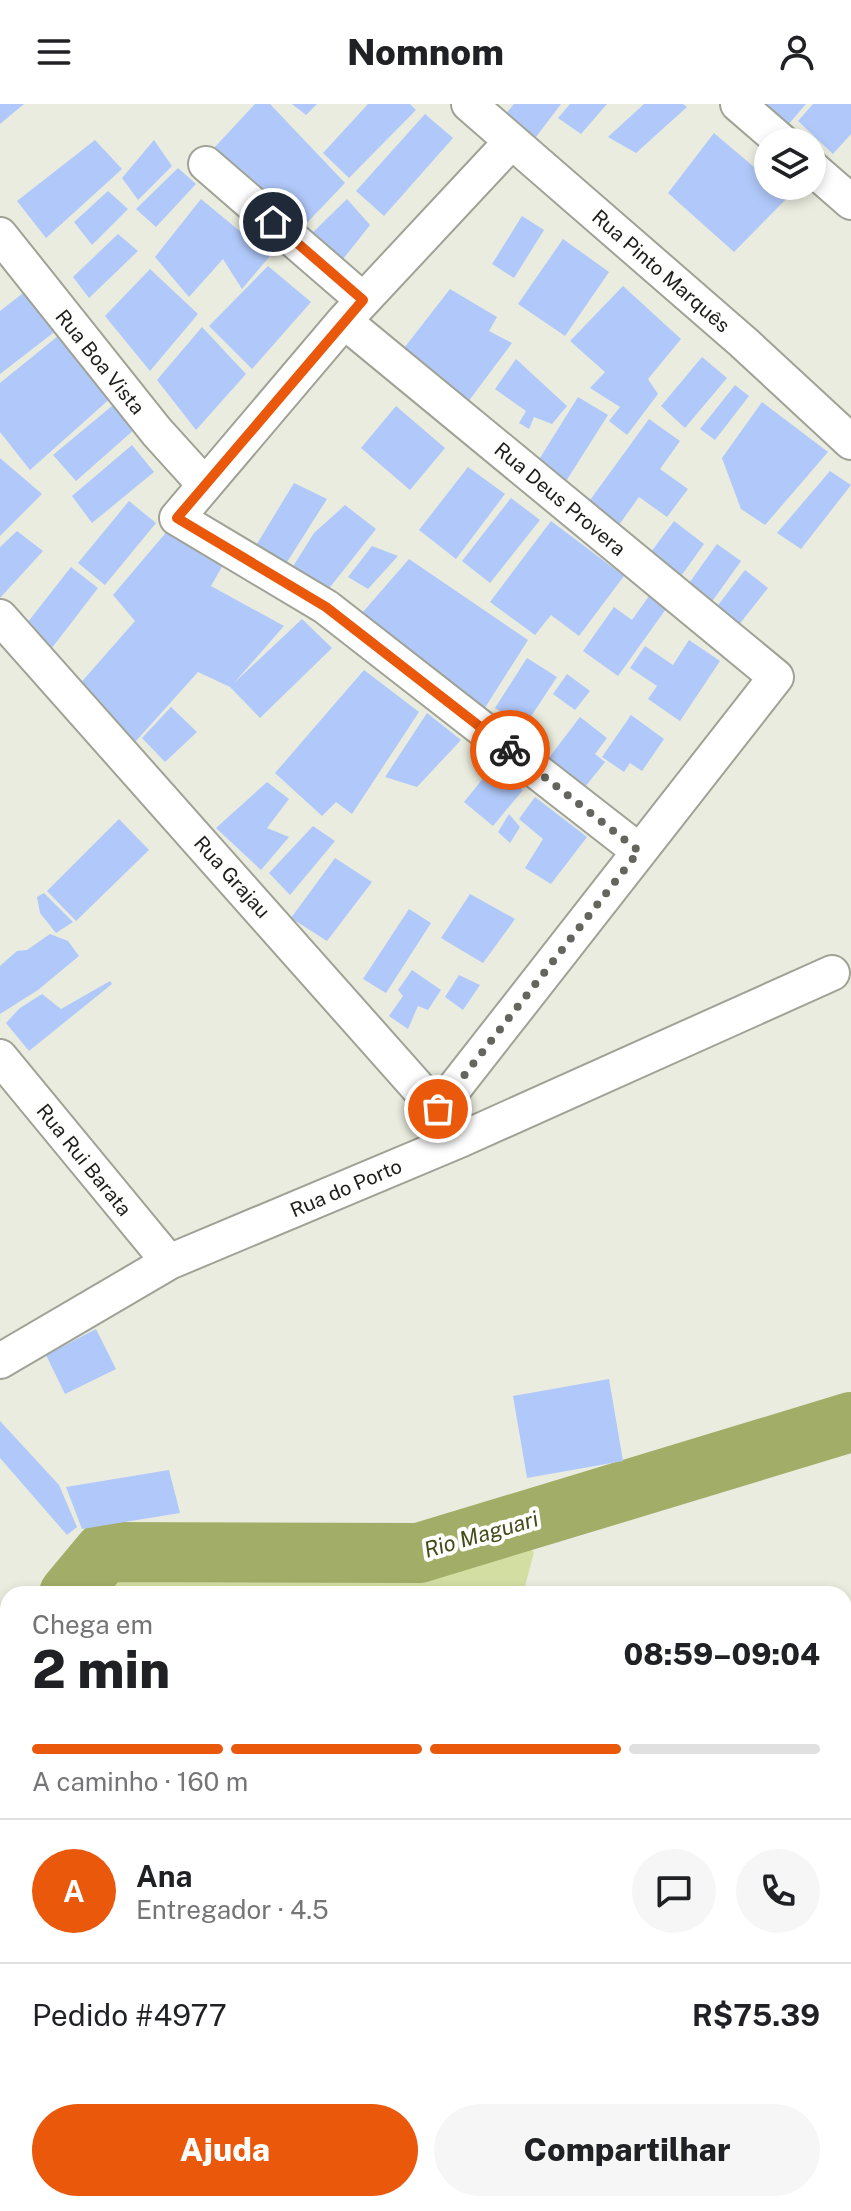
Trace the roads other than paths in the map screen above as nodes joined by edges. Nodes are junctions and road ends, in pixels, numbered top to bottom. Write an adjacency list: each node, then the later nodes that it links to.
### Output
1 (469, 104): 4 (street, Rua Pinto Marquês)
2 (738, 104): 3 (street)
3 (766, 128)
4 (511, 142): 9 (street); 10 (street, Rua Pinto Marquês)
5 (206, 164): 9 (street, Rua Deus Provera)
6 (826, 180): 7 (street)
7 (851, 202)
8 (0, 235): 11 (street, Rua Boa Vista)
9 (353, 310): 11 (street); 13 (street, Rua Deus Provera)
10 (851, 442)
11 (205, 485): 13 (street)
12 (0, 617): 16 (street, Rua Grajau)
13 (639, 851): 16 (street)
14 (832, 973): 17 (street, Rua do Porto)
15 (0, 1057): 18 (street, Rua Rui Barata)
16 (438, 1109): 17 (street, Rua Grajau)
17 (462, 1139): 18 (street, Rua do Porto)
18 (169, 1262): 19 (street, Rua do Porto)
19 (0, 1361)

